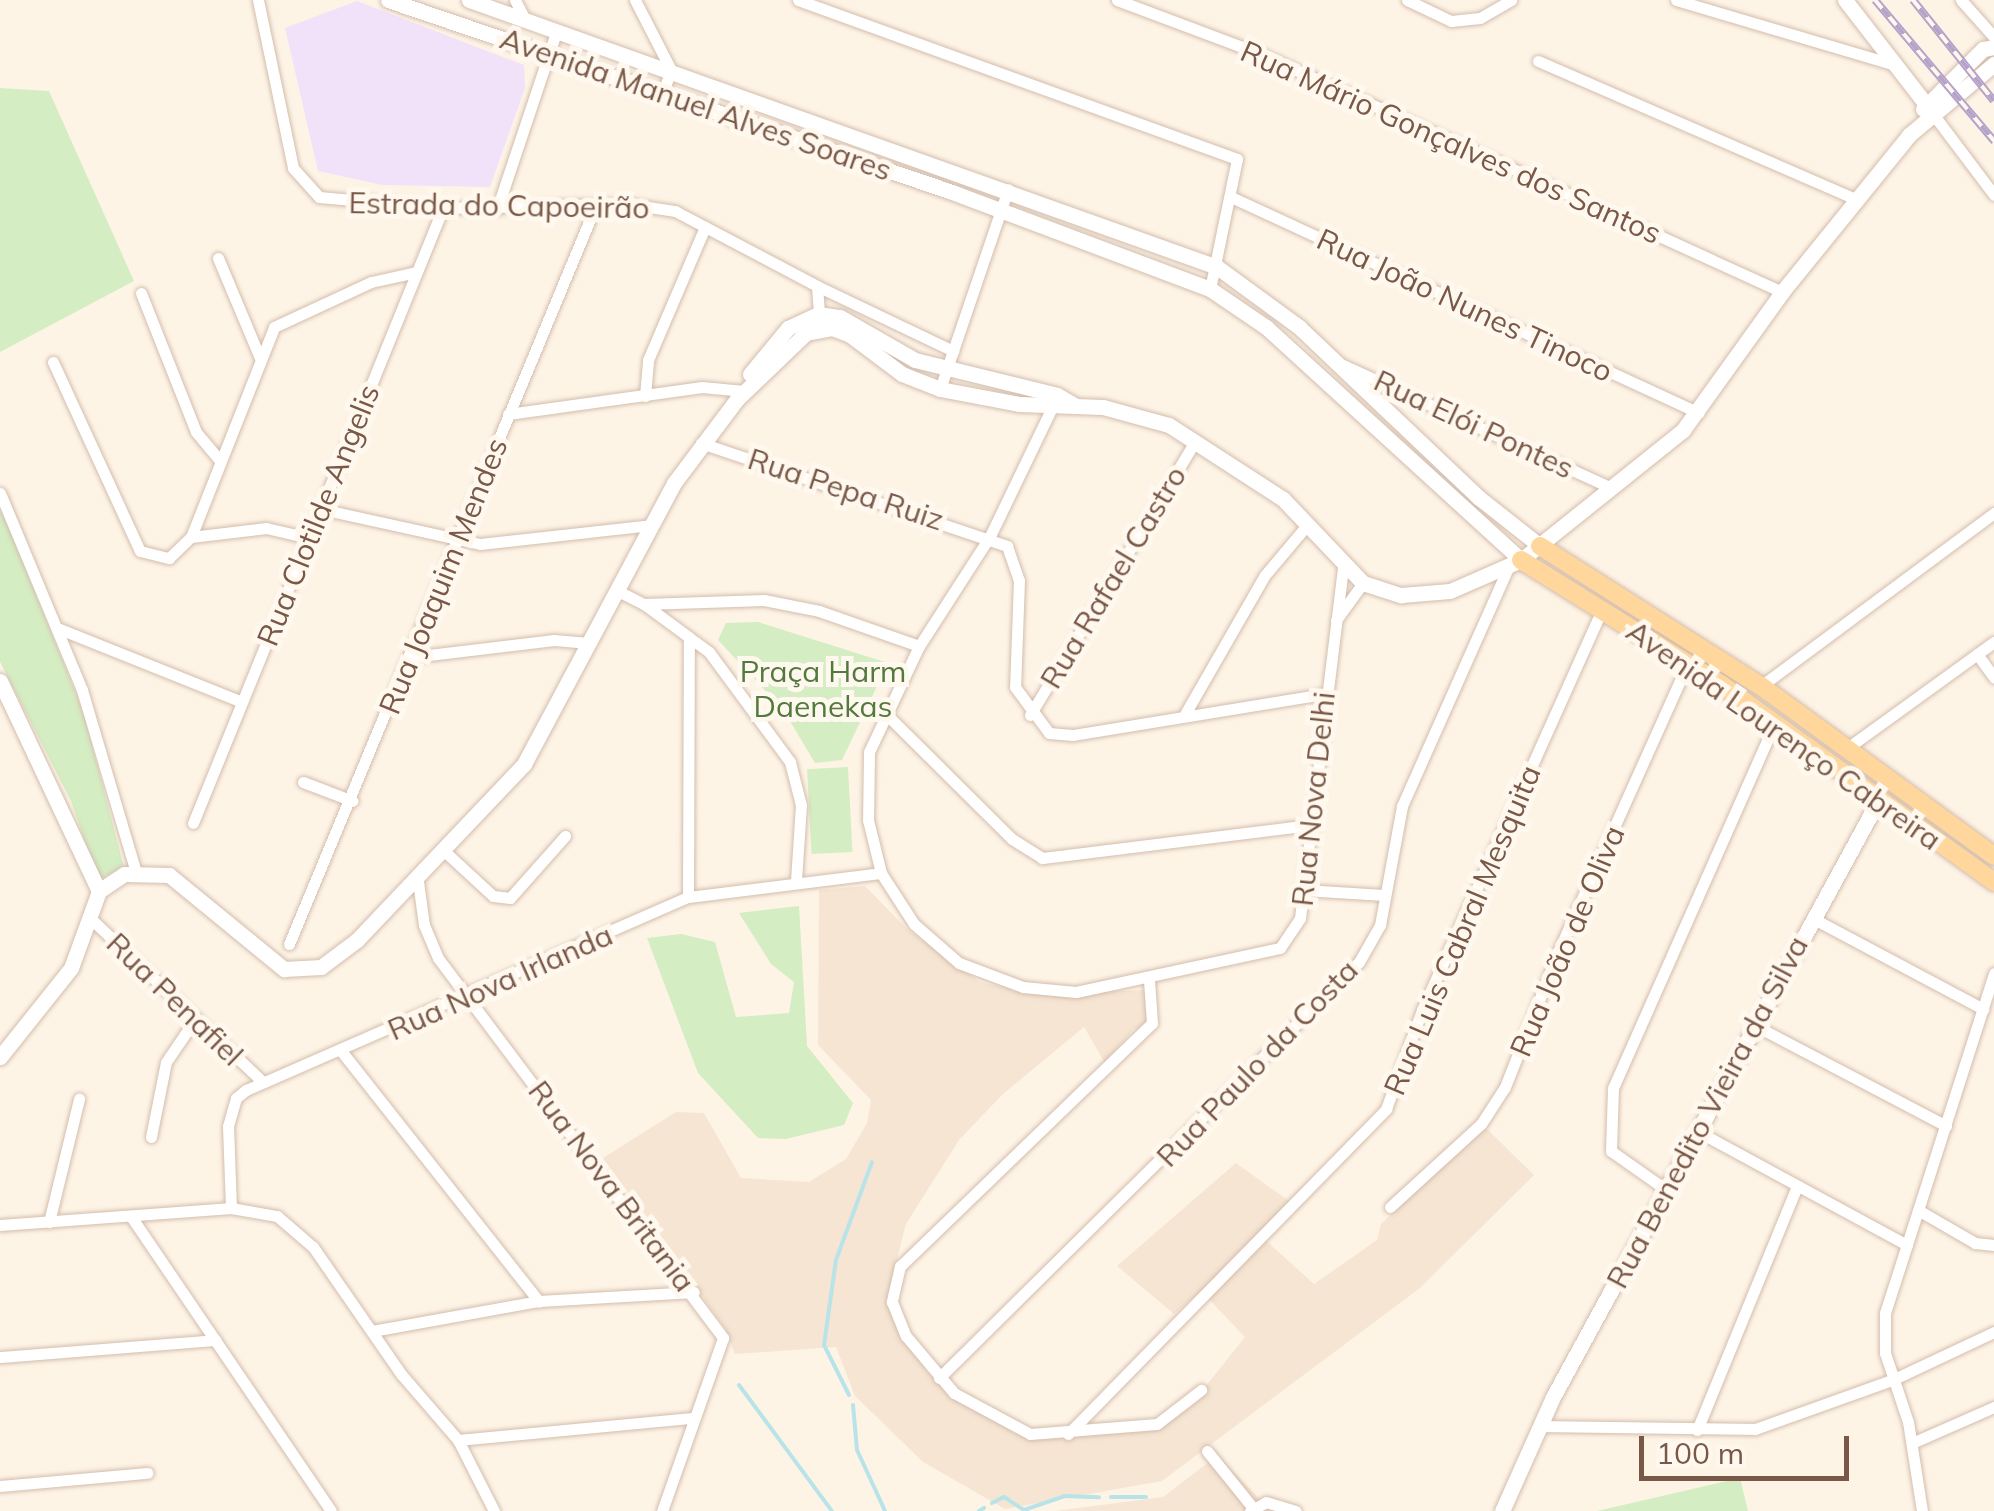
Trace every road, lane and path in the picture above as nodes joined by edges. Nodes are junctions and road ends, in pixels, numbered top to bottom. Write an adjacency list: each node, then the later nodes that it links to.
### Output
1 (469, 0): 13 (street, Avenida Manuel Alves Soares)
2 (515, 0): 13 (street)
3 (635, 0): 20 (street)
4 (798, 0): 28 (street)
5 (1117, 0): 40 (street, Rua Mário Gonçalves dos Santos)
6 (1407, 0): 7 (street)
7 (1512, 0)
8 (1676, 0): 21 (street)
9 (1844, 0): 21 (street)
10 (1961, 0): 15 (street)
11 (393, 1): 17 (street, Avenida Manuel Alves Soares)
12 (262, 4): 31 (street, Estrada do Capoeirão)
13 (524, 18): 14 (street, Avenida Manuel Alves Soares)
14 (557, 30): 17 (street); 20 (street, Avenida Manuel Alves Soares)
15 (1994, 37)
16 (1994, 47): 22 (street)
17 (549, 52): 23 (street, Avenida Manuel Alves Soares); 32 (street)
18 (1538, 61): 29 (street)
19 (1994, 64): 25 (street)
20 (670, 70): 23 (street); 26 (street, Avenida Manuel Alves Soares)
21 (1900, 71): 22 (street); 24 (street)
22 (1938, 89): 24 (street)
23 (663, 92): 33 (street, Avenida Manuel Alves Soares)
24 (1924, 102): 25 (street)
25 (1928, 120): 27 (street); 29 (street)
26 (1008, 189): 33 (street); 36 (street, Avenida Manuel Alves Soares)
27 (1994, 195)
28 (1231, 197): 36 (street); 52 (street, Rua João Nunes Tinoco)
29 (1856, 199): 40 (street)
30 (594, 207): 32 (street, Estrada do Capoeirão); 34 (street, Estrada do Capoeirão); 53 (street, Rua Joaquim Mendes)
31 (443, 208): 32 (street, Estrada do Capoeirão); 37 (street, Rua Clotilde Angelis)
32 (497, 209)
33 (1003, 213): 39 (street, Avenida Manuel Alves Soares); 43 (street)
34 (704, 228): 38 (street, Estrada do Capoeirão); 50 (street)
35 (218, 258): 44 (street)
36 (1217, 268): 39 (street); 46 (street, Avenida Manuel Alves Soares)
37 (416, 272): 44 (street); 59 (street, Rua Clotilde Angelis)
38 (817, 286): 42 (street); 43 (street, Estrada do Capoeirão)
39 (1210, 289): 68 (street, Avenida Manuel Alves Soares)
40 (1782, 292): 52 (street)
41 (141, 293): 56 (street)
42 (819, 320): 47 (street); 48 (street); 49 (street)
43 (952, 351): 47 (street)
44 (260, 358): 56 (street)
45 (53, 362): 64 (street)
46 (1335, 362): 57 (street, Rua Elói Pontes); 67 (street, Avenida Manuel Alves Soares)
47 (946, 370): 48 (street); 51 (street)
48 (940, 388): 51 (street)
49 (741, 391): 50 (street); 55 (street)
50 (645, 396): 53 (street)
51 (1056, 400): 54 (street); 63 (street, Rua Nova Delhi)
52 (1700, 413): 57 (street)
53 (508, 414): 66 (street, Rua Joaquim Mendes)
54 (1196, 440): 61 (street); 91 (street, Rua Rafael Castro)
55 (701, 443): 62 (street); 63 (street, Rua Pepa Ruiz)
56 (220, 461): 64 (street)
57 (1612, 488): 67 (street)
58 (0, 493): 75 (street)
59 (321, 509): 65 (street, Rua Clotilde Angelis); 66 (street)
60 (1994, 513): 86 (street)
61 (1308, 524): 69 (street); 90 (street)
62 (653, 525): 66 (street); 71 (street)
63 (990, 536): 80 (street, Rua Nova Delhi); 91 (street)
64 (191, 537): 65 (street)
65 (310, 538): 88 (street, Rua Clotilde Angelis)
66 (460, 541): 82 (street, Rua Joaquim Mendes)
67 (1540, 546): 68 (street); 79 (main road, Avenida Lourenço Cabreira)
68 (1514, 564): 70 (street); 73 (main road, Avenida Lourenço Cabreira); 109 (street, Rua Paulo da Costa)
69 (1343, 567): 70 (street); 74 (street, Rua Nova Delhi)
70 (1363, 583): 74 (street, Rua Nova Delhi)
71 (618, 591): 72 (street); 78 (street)
72 (644, 604): 76 (street); 80 (street)
73 (1602, 610): 83 (main road, Avenida Lourenço Cabreira); 150 (street, Rua Luis Cabral Mesquita)
74 (1333, 623): 87 (street, Rua Nova Delhi)
75 (57, 628): 88 (street); 102 (street)
76 (690, 637): 105 (street); 110 (street)
77 (1994, 642): 81 (street)
78 (589, 643): 82 (street); 100 (street)
79 (1698, 644): 83 (street, Rua João de Oliva); 86 (main road, Avenida Lourenço Cabreira)
80 (919, 646): 89 (street, Rua Nova Delhi)
81 (1977, 654): 84 (street); 93 (street)
82 (412, 656): 96 (street, Rua Joaquim Mendes)
83 (1688, 663): 92 (main road, Avenida Lourenço Cabreira); 129 (street, Rua João de Oliva)
84 (1994, 677)
85 (0, 681): 108 (street)
86 (1761, 686): 93 (main road, Avenida Lourenço Cabreira)
87 (1324, 694): 90 (street); 98 (street, Rua Nova Delhi)
88 (242, 702): 97 (street, Rua Clotilde Angelis)
89 (886, 714): 98 (street); 104 (street, Rua Nova Delhi)
90 (1185, 714): 91 (street)
91 (1030, 715)
92 (1775, 723): 95 (main road, Avenida Lourenço Cabreira); 128 (street)
93 (1846, 749): 101 (main road, Avenida Lourenço Cabreira)
94 (303, 782): 96 (street)
95 (1878, 800): 106 (main road, Avenida Lourenço Cabreira); 112 (street, Rua Benedito Vieira da Silva)
96 (353, 801): 113 (street, Rua Joaquim Mendes)
97 (193, 823)
98 (1311, 825): 107 (street, Rua Nova Delhi)
99 (565, 836): 100 (street)
100 (442, 849): 103 (street)
101 (1994, 856)
102 (136, 872): 103 (street); 108 (street)
103 (416, 874): 116 (street, Rua Nova Britania)
104 (880, 874): 105 (street, Rua Nova Irlanda); 115 (street, Rua Nova Delhi)
105 (796, 880): 110 (street, Rua Nova Irlanda)
106 (1994, 882)
107 (1304, 890): 109 (street); 115 (street, Rua Nova Delhi)
108 (98, 891): 111 (street)
109 (1384, 895): 143 (street, Rua Paulo da Costa)
110 (688, 898): 116 (street, Rua Nova Irlanda)
111 (88, 916): 118 (street, Rua Penafiel); 121 (street)
112 (1812, 918): 117 (street); 119 (street, Rua Benedito Vieira da Silva)
113 (289, 944)
114 (1994, 973): 117 (street)
115 (1149, 980): 143 (street)
116 (468, 997): 120 (street, Rua Nova Irlanda); 137 (street, Rua Nova Britania)
117 (1982, 1009): 124 (street)
118 (196, 1018): 122 (street, Rua Penafiel); 126 (street)
119 (1754, 1025): 124 (street); 125 (street, Rua Benedito Vieira da Silva)
120 (342, 1052): 122 (street, Rua Nova Irlanda); 138 (street)
121 (0, 1056)
122 (262, 1082): 130 (street, Rua Nova Irlanda)
123 (79, 1099): 133 (street)
124 (1946, 1126): 131 (street)
125 (1697, 1132): 127 (street); 128 (street, Rua Benedito Vieira da Silva)
126 (151, 1137)
127 (1797, 1186): 135 (street); 149 (street)
128 (1666, 1189): 148 (street, Rua Benedito Vieira da Silva)
129 (1390, 1206)
130 (231, 1208): 132 (street); 139 (street)
131 (1918, 1210): 135 (street); 136 (street)
132 (132, 1218): 133 (street); 141 (street)
133 (49, 1222): 134 (street)
134 (0, 1225)
135 (1907, 1245): 144 (street)
136 (1994, 1245)
137 (694, 1292): 138 (street); 147 (street, Rua Nova Britania)
138 (539, 1300): 139 (street)
139 (372, 1331): 151 (street)
140 (1994, 1332): 144 (street)
141 (216, 1340): 142 (street); 157 (street)
142 (0, 1357)
143 (938, 1378): 150 (street)
144 (1892, 1380): 149 (street); 152 (street)
145 (1201, 1390): 150 (street)
146 (1994, 1407): 152 (street)
147 (692, 1418): 151 (street); 159 (street, Rua Nova Britania)
148 (1541, 1426): 149 (street); 161 (street, Rua Benedito Vieira da Silva)
149 (1697, 1430)
150 (1068, 1434)
151 (458, 1440): 158 (street)
152 (1912, 1444): 162 (street)
153 (1207, 1450): 156 (street)
154 (148, 1472): 155 (street)
155 (0, 1486)
156 (1252, 1510): 160 (street)
157 (331, 1511)
158 (494, 1511)
159 (662, 1511)
160 (1296, 1511)
161 (1502, 1511)
162 (1922, 1511)

